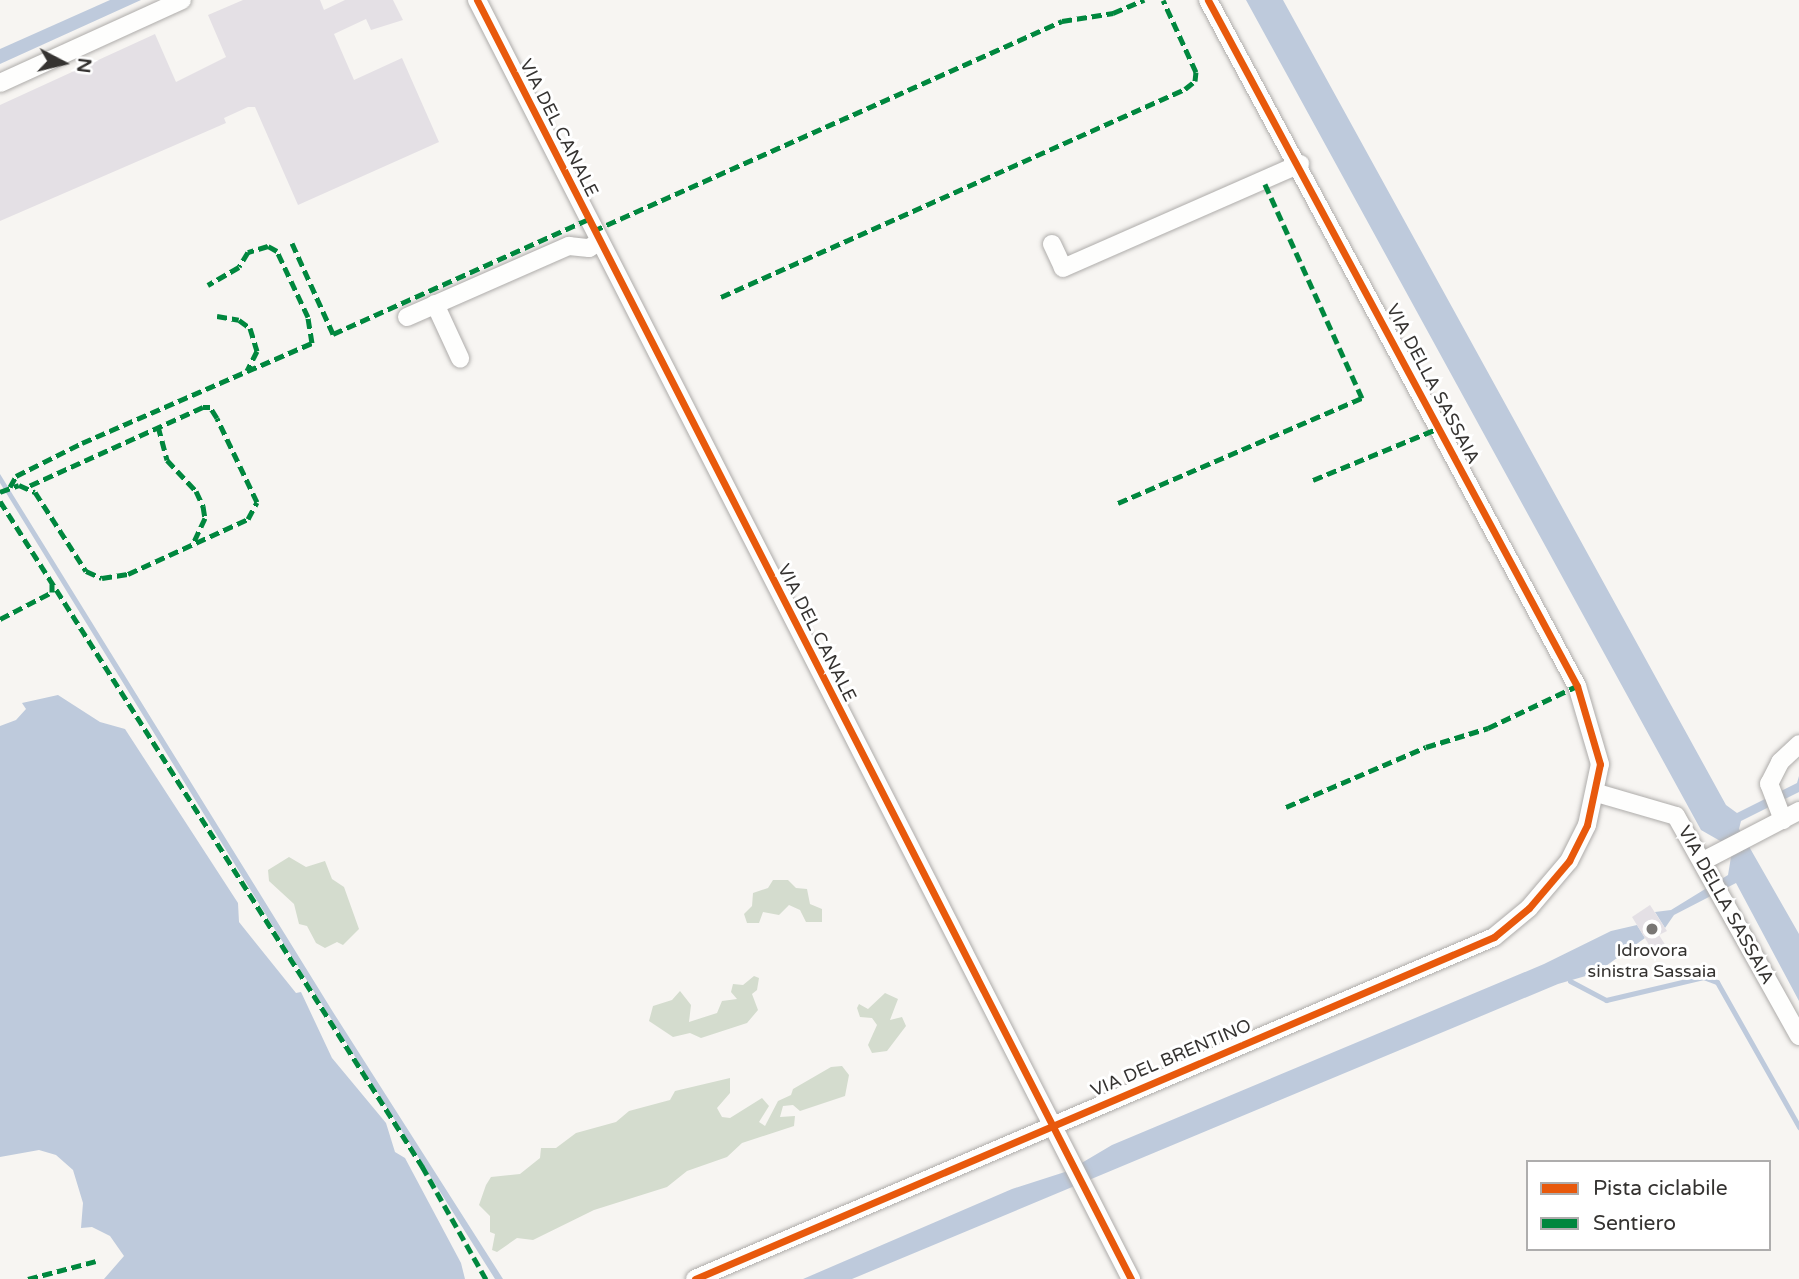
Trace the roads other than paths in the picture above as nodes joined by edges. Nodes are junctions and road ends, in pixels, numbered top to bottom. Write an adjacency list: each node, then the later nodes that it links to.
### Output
1 (182, 0): 4 (street)
2 (477, 0): 6 (street, VIA DEL CANALE)
3 (1208, 0): 5 (street, VIA DELLA SASSAIA)
4 (0, 83)
5 (1300, 164): 7 (street); 12 (street, VIA DELLA SASSAIA)
6 (599, 242): 8 (street); 16 (street, VIA DEL CANALE)
7 (1052, 244)
8 (435, 304): 9 (street); 10 (street)
9 (407, 317)
10 (460, 358)
11 (1799, 744): 13 (street)
12 (1597, 793): 14 (street, VIA DELLA SASSAIA); 16 (street, VIA DEL BRENTINO)
13 (1782, 807): 14 (street)
14 (1703, 861): 15 (street, VIA DELLA SASSAIA)
15 (1799, 1037)
16 (1053, 1126): 17 (street, VIA DEL BRENTINO); 18 (street, VIA DEL CANALE)
17 (695, 1279)
18 (1131, 1279)

